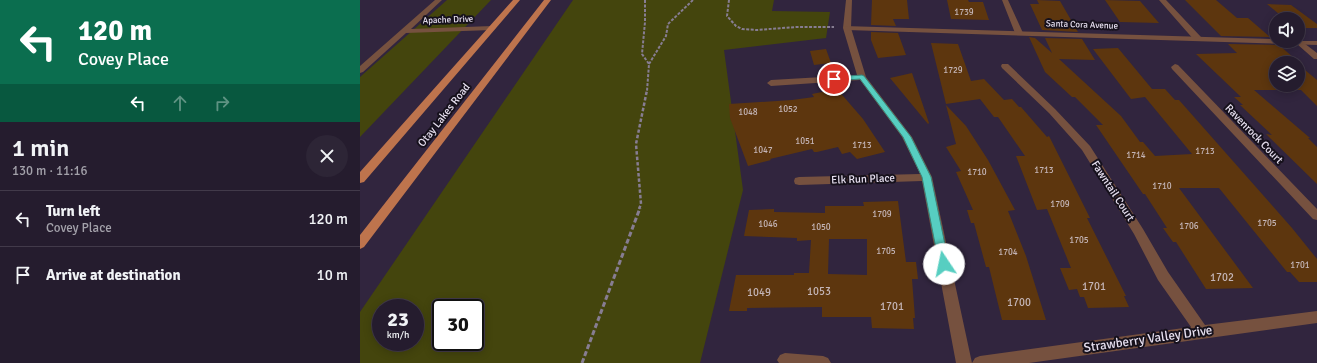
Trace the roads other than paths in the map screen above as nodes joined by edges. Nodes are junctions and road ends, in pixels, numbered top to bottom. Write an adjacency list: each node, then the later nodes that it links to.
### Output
1 (439, 0): 9 (street)
2 (517, 0): 7 (main road, Otay Lakes Road)
3 (548, 0): 26 (main road, Otay Lakes Road)
4 (849, 0): 8 (street)
5 (1005, 0): 10 (street)
6 (1162, 0): 11 (street)
7 (492, 28): 9 (street, Apache Drive); 23 (main road, Otay Lakes Road)
8 (847, 28): 10 (street, Santa Cora Avenue); 20 (street)
9 (404, 31): 19 (street)
10 (1019, 33): 11 (street, Santa Cora Avenue)
11 (1198, 39): 12 (street, Santa Cora Avenue)
12 (1269, 41)
13 (1305, 42): 14 (street, Santa Cora Avenue)
14 (1317, 43)
15 (1305, 46): 16 (street)
16 (1317, 57)
17 (1005, 66): 28 (street, Fawntail Court)
18 (1175, 68): 25 (street, Ravenrock Court)
19 (360, 70)
20 (862, 77): 21 (street); 22 (street)
21 (771, 82)
22 (927, 177): 24 (street, Elk Run Place); 31 (street)
23 (360, 179)
24 (799, 181)
25 (1317, 216)
26 (360, 244)
27 (1317, 317): 28 (street, Strawberry Valley Drive)
28 (1202, 332): 32 (street, Strawberry Valley Drive)
29 (785, 360): 30 (street)
30 (823, 363)
31 (964, 363)
32 (980, 363)

